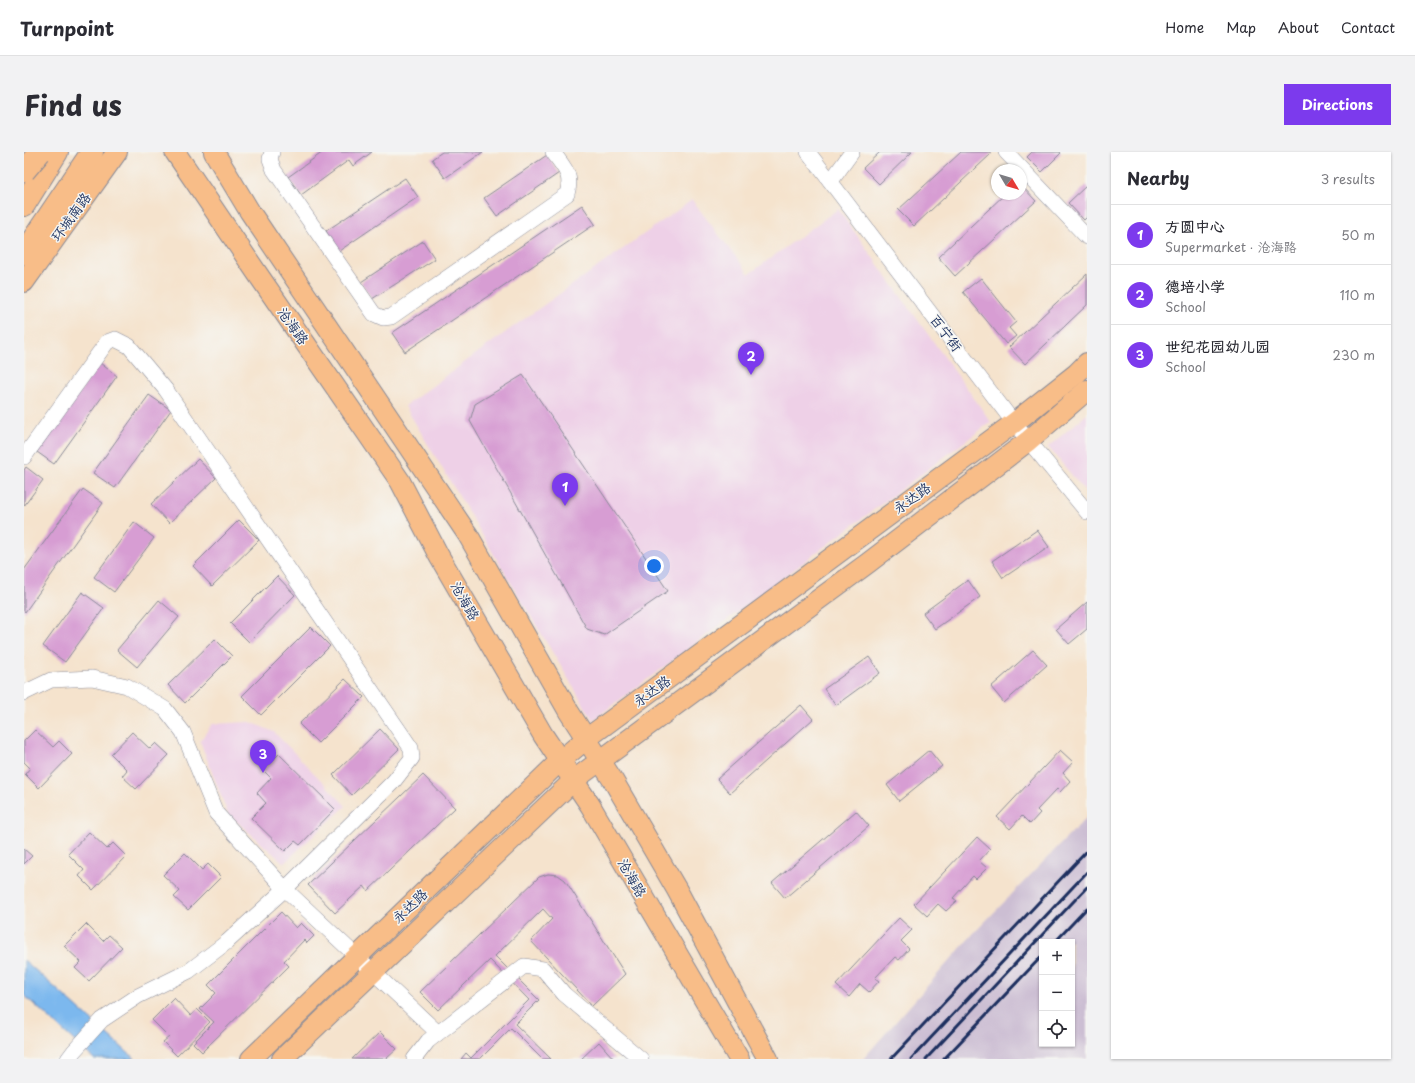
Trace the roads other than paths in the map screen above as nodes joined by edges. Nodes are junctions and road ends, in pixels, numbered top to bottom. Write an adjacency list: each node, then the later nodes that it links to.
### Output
1 (57, 152): 12 (highway)
2 (92, 152): 14 (highway)
3 (117, 152): 15 (main road, 环城南路)
4 (175, 152): 24 (main road, 沧海路)
5 (214, 152): 23 (main road, 沧海路)
6 (272, 152): 7 (street)
7 (553, 152)
8 (808, 152): 11 (street, 百宁街)
9 (852, 152): 11 (street)
10 (1006, 152): 13 (street)
11 (831, 181): 18 (street, 百宁街)
12 (24, 205)
13 (1087, 237)
14 (24, 253)
15 (24, 282)
16 (1087, 363): 18 (main road, 永达路)
17 (1087, 390): 19 (main road, 永达路)
18 (1014, 423): 19 (street, 百宁街); 23 (main road, 永达路)
19 (1028, 441): 21 (street, 百宁街); 25 (main road, 永达路)
20 (24, 457): 27 (street)
21 (1087, 512)
22 (24, 693): 27 (street)
23 (586, 739): 24 (main road, 永达路); 25 (main road, 沧海路)
24 (561, 760): 26 (main road, 沧海路); 28 (main road, 永达路)
25 (600, 760): 26 (main road, 永达路); 37 (main road, 沧海路)
26 (574, 780): 29 (main road, 永达路); 36 (main road, 沧海路)
27 (285, 889): 28 (street); 31 (street)
28 (357, 957): 29 (street); 32 (main road, 永达路)
29 (373, 972): 30 (street); 33 (main road, 永达路)
30 (438, 1033): 34 (street); 35 (street)
31 (68, 1059)
32 (251, 1059)
33 (282, 1059)
34 (414, 1059)
35 (641, 1059)
36 (739, 1059)
37 (768, 1059)

